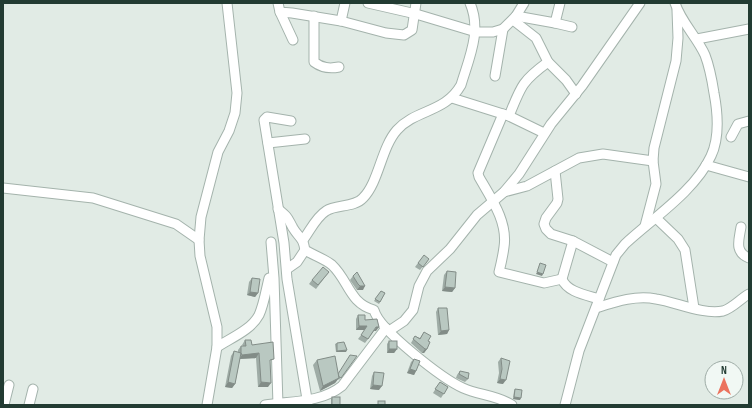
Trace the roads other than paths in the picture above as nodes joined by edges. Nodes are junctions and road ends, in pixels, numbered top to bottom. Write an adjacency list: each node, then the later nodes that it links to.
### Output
1 (345, 3): 14 (street)
2 (368, 3): 11 (street)
3 (416, 3): 11 (street)
4 (470, 3): 19 (street)
5 (524, 3): 13 (street)
6 (560, 3): 15 (street)
7 (640, 3): 25 (street)
8 (230, 4): 45 (street)
9 (676, 6): 20 (street); 34 (street)
10 (279, 8): 12 (street); 21 (street)
11 (416, 14): 14 (street); 19 (street)
12 (314, 16): 14 (street); 23 (street)
13 (514, 18): 15 (street); 18 (street); 22 (street)
14 (341, 21)
15 (554, 23): 16 (street)
16 (572, 27)
17 (749, 29): 20 (street)
18 (503, 30): 19 (street); 24 (street)
19 (476, 32): 26 (street)
20 (697, 39): 35 (street)
21 (293, 40)
22 (548, 62): 25 (street); 27 (street)
23 (339, 67)
24 (495, 76)
25 (576, 94): 30 (street)
26 (452, 98): 27 (street); 46 (street)
27 (506, 115): 30 (street); 40 (street)
28 (291, 121): 33 (street)
29 (749, 121): 31 (street)
30 (544, 133): 39 (street)
31 (732, 137)
32 (305, 139): 33 (street)
33 (268, 143): 41 (street)
34 (653, 161): 36 (street); 43 (street)
35 (706, 165): 37 (street); 42 (street)
36 (555, 171): 39 (street); 47 (street)
37 (749, 177)
38 (3, 188): 45 (street)
39 (504, 192): 40 (street)
40 (492, 200): 55 (street); 59 (street)
41 (278, 209): 46 (street); 52 (street)
42 (656, 218): 43 (street); 58 (street)
43 (645, 226): 51 (street)
44 (741, 227): 50 (street)
45 (199, 240): 60 (street)
46 (303, 240): 49 (street)
47 (574, 241): 51 (street); 55 (street)
48 (271, 242): 53 (street)
49 (305, 250): 52 (street); 59 (street)
50 (749, 258)
51 (613, 262): 57 (street)
52 (287, 269): 54 (street)
53 (272, 278): 54 (street); 60 (street); 64 (street)
54 (287, 279): 63 (street)
55 (562, 279): 57 (street)
56 (749, 294): 58 (street)
57 (597, 304): 58 (street); 70 (street)
58 (694, 308)
59 (388, 330): 63 (street); 69 (street)
60 (217, 347): 67 (street)
61 (10, 385): 65 (street)
62 (33, 389): 66 (street)
63 (312, 402): 64 (street)
64 (278, 404): 68 (street)
65 (4, 405)
66 (29, 405)
67 (207, 405)
68 (265, 405)
69 (512, 405)
70 (565, 405)

